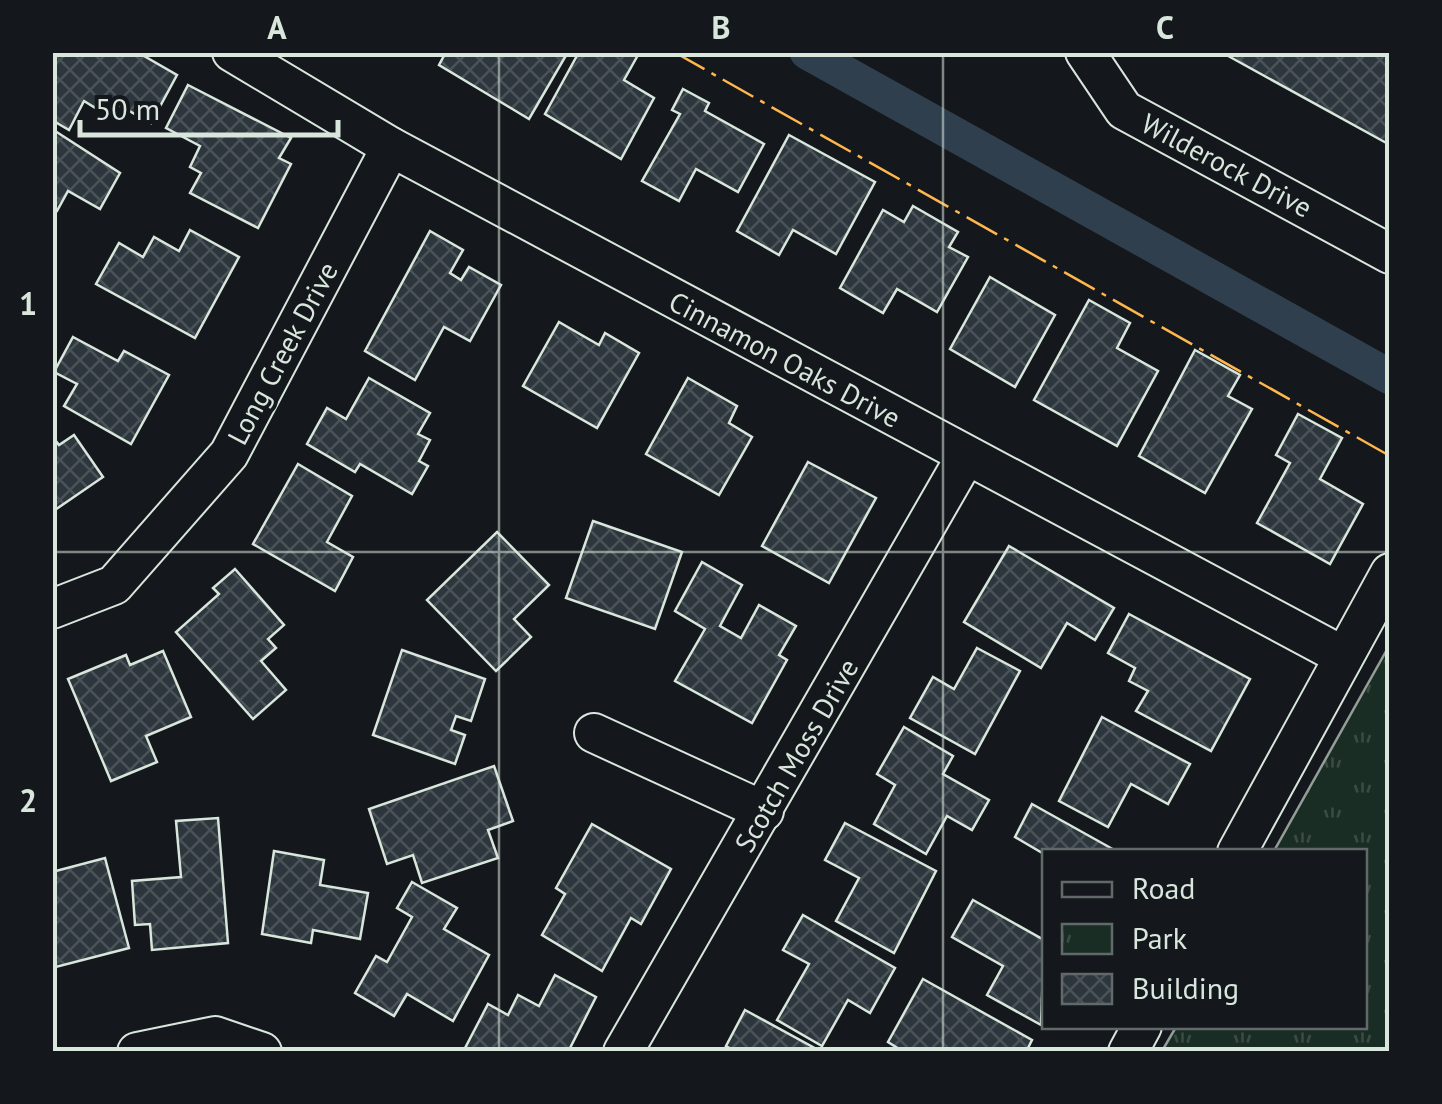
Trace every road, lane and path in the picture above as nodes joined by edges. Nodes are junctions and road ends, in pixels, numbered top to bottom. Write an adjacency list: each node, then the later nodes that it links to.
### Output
1 (232, 52): 3 (street, Cinnamon Oaks Drive)
2 (1085, 53): 4 (street, Wilderock Drive)
3 (391, 147): 5 (street, Cinnamon Oaks Drive); 7 (street, Long Creek Drive)
4 (1390, 254)
5 (966, 456): 8 (street, Cinnamon Oaks Drive); 10 (street, Scotch Moss Drive)
6 (1390, 573): 8 (street)
7 (52, 608)
8 (1343, 656): 11 (street)
9 (594, 733): 10 (street)
10 (764, 811): 15 (street, Scotch Moss Drive)
11 (1239, 849)
12 (1140, 1029): 16 (street)
13 (137, 1052): 14 (street)
14 (262, 1052)
15 (623, 1052)
16 (1128, 1052)

